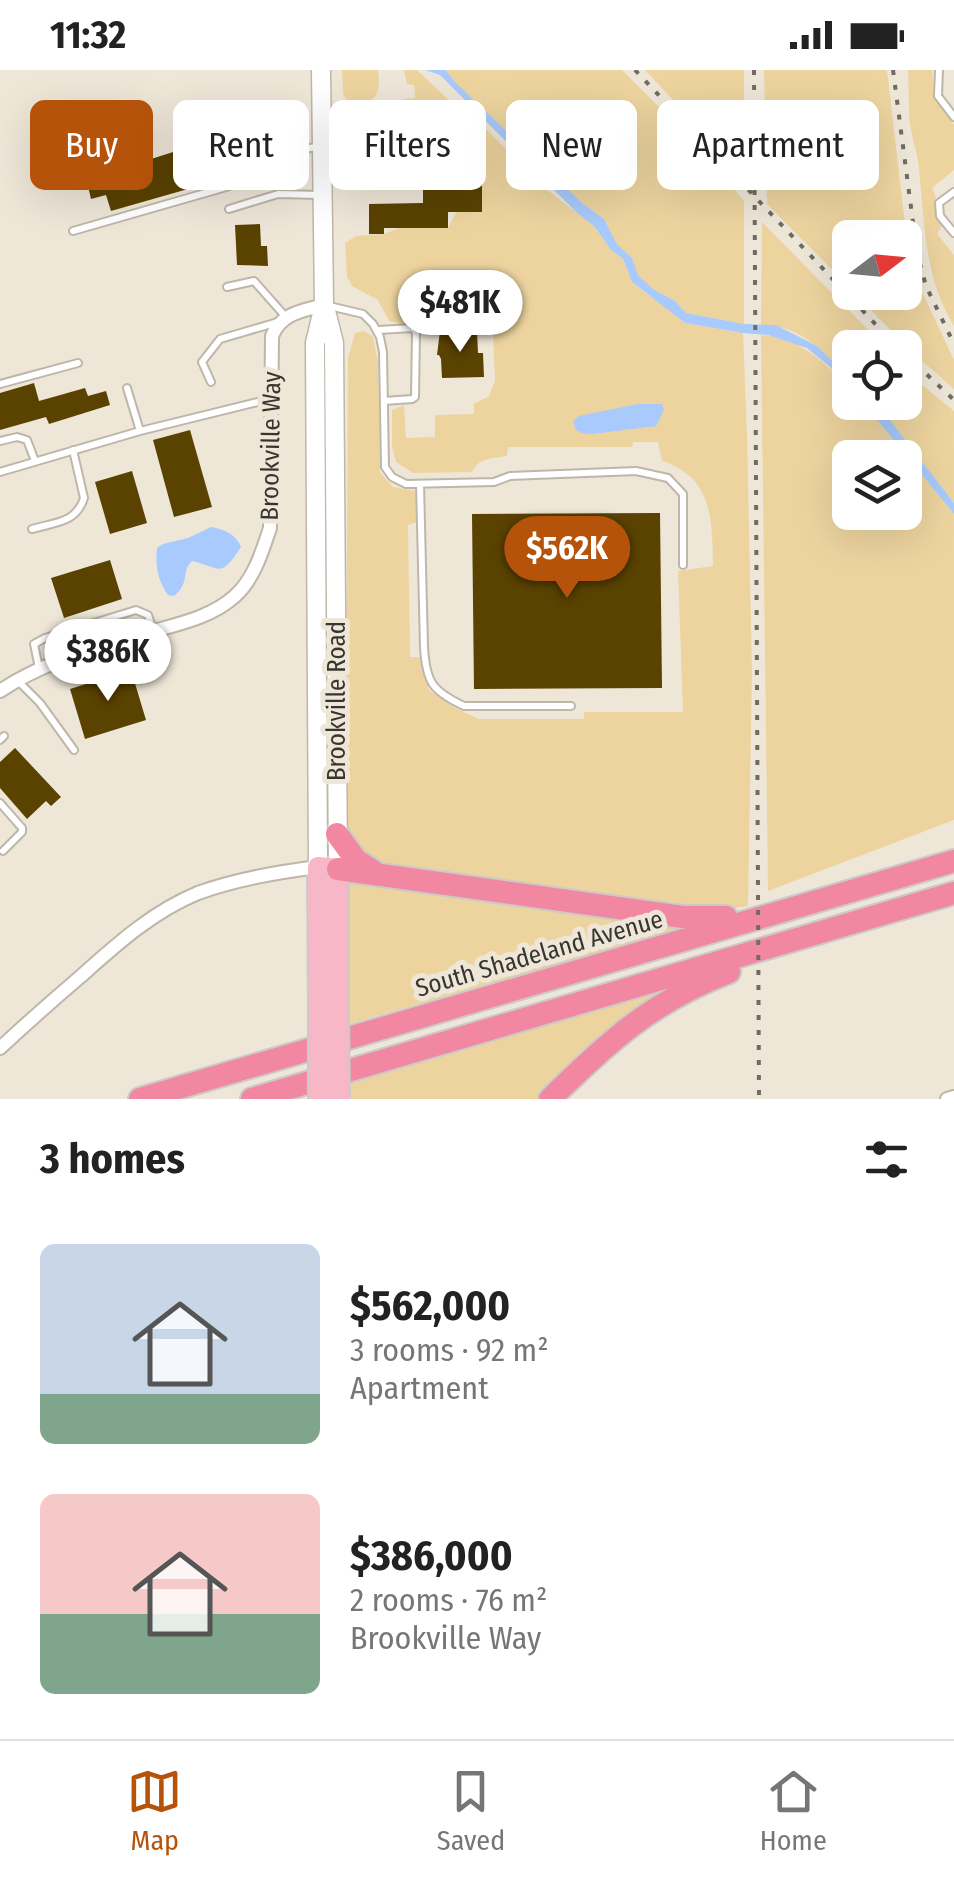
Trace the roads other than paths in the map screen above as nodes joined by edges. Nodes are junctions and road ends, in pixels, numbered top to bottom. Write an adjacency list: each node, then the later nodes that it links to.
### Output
1 (321, 70): 4 (main road, Brookville Road)
2 (939, 70): 3 (lane)
3 (954, 116)
4 (322, 146): 6 (main road, Brookville Road); 8 (lane)
5 (954, 192): 9 (lane)
6 (322, 195): 7 (lane); 11 (main road, Brookville Road)
7 (228, 209)
8 (73, 230)
9 (954, 233)
10 (228, 287): 12 (lane)
11 (324, 305): 12 (street); 13 (lane); 35 (main road, Brookville Road); 38 (main road, Brookville Road)
12 (283, 319): 15 (lane); 18 (street, Brookville Way)
13 (378, 330): 19 (lane); 19 (lane)
14 (78, 363): 16 (lane)
15 (211, 382)
16 (0, 384)
17 (127, 388): 20 (lane)
18 (271, 398): 20 (lane); 28 (street, Brookville Way)
19 (384, 401): 25 (lane)
20 (140, 431): 22 (lane)
21 (0, 441): 23 (lane)
22 (73, 450): 23 (lane); 26 (lane)
23 (35, 461): 24 (lane)
24 (0, 472)
25 (420, 484): 27 (lane); 32 (lane)
26 (32, 529)
27 (684, 565)
28 (153, 631): 29 (street, Brookville Way); 29 (lane)
29 (39, 668): 30 (street, Brookville Way)
30 (16, 680): 31 (street, Brookville Way); 33 (lane)
31 (0, 691)
32 (571, 706)
33 (74, 750)
34 (0, 803): 36 (lane)
35 (337, 834): 38 (main road, Brookville Road); 39 (highway)
36 (1, 851)
37 (954, 860): 41 (highway, South Shadeland Avenue)
38 (328, 868): 39 (highway); 43 (main road, Brookville Road); 44 (street)
39 (381, 875): 41 (highway)
40 (954, 894): 42 (highway)
41 (813, 902): 46 (highway, South Shadeland Avenue)
42 (833, 929): 47 (highway); 50 (highway)
43 (328, 1011): 48 (main road, Brookville Road, bridge); 49 (main road, Brookville Road, bridge)
44 (0, 1048)
45 (954, 1097): 51 (street)
46 (140, 1099)
47 (252, 1099)
48 (320, 1099)
49 (339, 1099)
50 (550, 1099)
51 (946, 1099)

